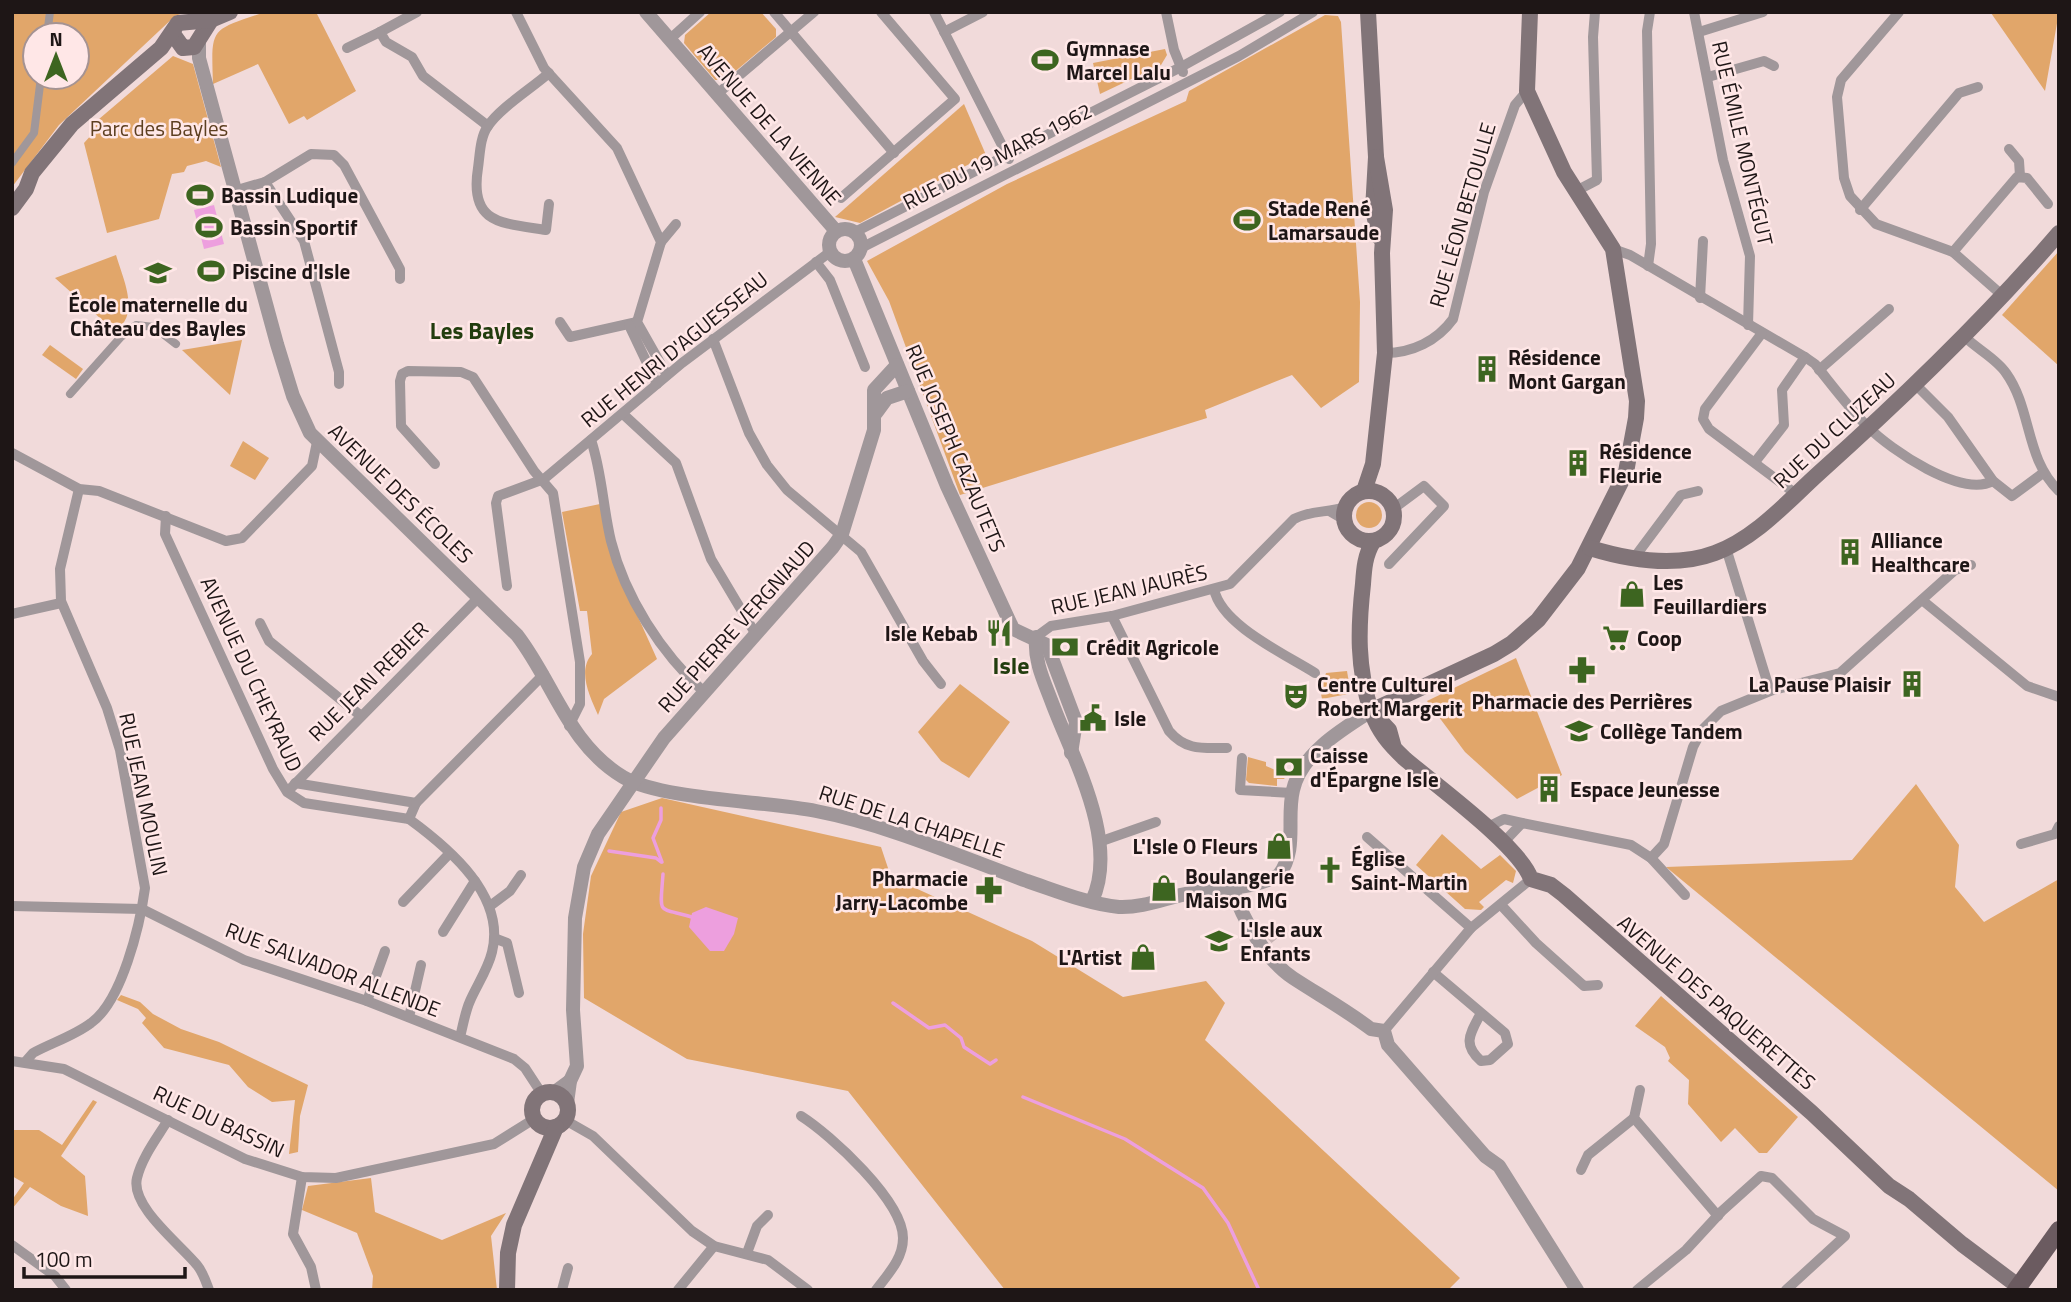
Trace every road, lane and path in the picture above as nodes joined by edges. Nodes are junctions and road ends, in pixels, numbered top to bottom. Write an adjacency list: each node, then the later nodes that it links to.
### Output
1 (230, 12): 25 (main road)
2 (417, 12): 21 (street)
3 (516, 12): 30 (street)
4 (646, 12): 26 (street, AVENUE DE LA VIENNE)
5 (701, 12): 26 (street)
6 (774, 12): 22 (street)
7 (814, 12): 22 (street)
8 (881, 12): 39 (street)
9 (934, 12): 23 (street)
10 (983, 12): 23 (street)
11 (1166, 12): 29 (street)
12 (1280, 12): 29 (street)
13 (1313, 12): 32 (street, RUE DU 19 MARS 1962)
14 (1530, 12): 34 (main road)
15 (1595, 12): 46 (street)
16 (1650, 12): 63 (street)
17 (1694, 12): 24 (street, RUE ÉMILE MONTÉGUT)
18 (1763, 12): 24 (street)
19 (1899, 12): 51 (street)
20 (1366, 16): 75 (main road)
21 (380, 32): 27 (street); 37 (street)
22 (791, 32): 36 (street); 39 (street)
23 (944, 32): 40 (street)
24 (1699, 32): 31 (street, RUE ÉMILE MONTÉGUT)
25 (193, 38): 45 (street, AVENUE DES ÉCOLES); 50 (main road)
26 (669, 40): 36 (street, AVENUE DE LA VIENNE)
27 (348, 48)
28 (1774, 66): 31 (street)
29 (1181, 67): 32 (street); 40 (street)
30 (550, 73): 37 (street); 56 (street)
31 (1708, 77): 70 (street, RUE ÉMILE MONTÉGUT)
32 (1187, 81): 42 (street, RUE DU 19 MARS 1962)
33 (1978, 87): 51 (street)
34 (1527, 90): 46 (main road); 75 (street, RUE LÉON BETOULLE)
35 (39, 91): 41 (street)
36 (716, 95): 53 (street, AVENUE DE LA VIENNE)
37 (488, 126): 48 (street)
38 (2009, 149): 43 (street)
39 (894, 153): 47 (street)
40 (1007, 155): 42 (street); 54 (street)
41 (12, 163)
42 (1014, 168): 61 (street, RUE DU 19 MARS 1962)
43 (2020, 176): 49 (street); 60 (street)
44 (265, 182): 45 (street); 64 (street); 81 (street)
45 (237, 190): 90 (street, AVENUE DES ÉCOLES)
46 (1576, 191): 58 (main road)
47 (841, 198)
48 (549, 204)
49 (2048, 204)
50 (12, 208)
51 (1860, 210): 60 (street)
52 (676, 224): 56 (street)
53 (836, 231): 54 (street); 59 (street)
54 (855, 232): 61 (street)
55 (2059, 233): 65 (main road, RUE DU CLUZEAU)
56 (661, 242): 69 (street)
57 (1703, 242): 66 (street)
58 (1613, 249): 63 (street); 107 (main road)
59 (830, 252): 61 (street); 62 (street, RUE HENRI D'AGUESSEAU)
60 (1952, 252): 65 (street)
61 (858, 253): 77 (street, RUE JOSEPH CAZAUTETS)
62 (816, 262): 73 (street, RUE HENRI D'AGUESSEAU); 78 (street)
63 (1648, 266): 66 (street)
64 (400, 279)
65 (2003, 296): 72 (main road, RUE DU CLUZEAU)
66 (1700, 298): 70 (street)
67 (1889, 309): 79 (street)
68 (560, 322): 69 (street)
69 (633, 323): 80 (street); 82 (street)
70 (1748, 325): 71 (street)
71 (1762, 333): 76 (street); 92 (street)
72 (1965, 337): 83 (main road, RUE DU CLUZEAU); 94 (street)
73 (713, 339): 80 (street, RUE HENRI D'AGUESSEAU); 105 (street)
74 (176, 344): 85 (street)
75 (1385, 353): 97 (main road)
76 (1805, 357): 79 (street); 92 (street)
77 (897, 366): 84 (street, RUE JOSEPH CAZAUTETS); 86 (street)
78 (865, 367)
79 (1819, 370): 88 (street)
80 (667, 375): 82 (street, RUE HENRI D'AGUESSEAU)
81 (339, 384)
82 (657, 384): 87 (street, RUE HENRI D'AGUESSEAU)
83 (1915, 384): 88 (main road, RUE DU CLUZEAU); 96 (street)
84 (908, 391): 86 (street); 121 (street, RUE JOSEPH CAZAUTETS)
85 (70, 394)
86 (876, 413): 105 (street, RUE PIERRE VERGNIAUD)
87 (624, 414): 89 (street, RUE HENRI D'AGUESSEAU); 120 (street)
88 (1869, 428): 96 (street); 101 (main road, RUE DU CLUZEAU)
89 (591, 440): 95 (street, RUE HENRI D'AGUESSEAU); 126 (street)
90 (317, 442): 104 (street); 114 (street, AVENUE DES ÉCOLES)
91 (12, 453): 98 (street)
92 (1755, 462): 101 (street)
93 (435, 464): 95 (street)
94 (2043, 473): 96 (street); 100 (street)
95 (544, 479): 112 (street, RUE HENRI D'AGUESSEAU); 130 (street)
96 (1993, 481)
97 (1371, 487): 102 (main road); 103 (main road)
98 (79, 489): 104 (street); 116 (street, RUE JEAN MOULIN)
99 (1698, 491): 109 (street)
100 (2059, 491)
101 (1796, 494): 108 (main road, RUE DU CLUZEAU)
102 (1393, 509): 106 (main road); 110 (street)
103 (1340, 513): 106 (main road); 113 (street, RUE JEAN JAURÈS)
104 (166, 516): 135 (street, AVENUE DU CHEYRAUD)
105 (842, 534): 120 (street, RUE PIERRE VERGNIAUD); 124 (street)
106 (1365, 540): 128 (main road)
107 (1590, 548): 109 (main road, RUE DU CLUZEAU); 128 (main road)
108 (1726, 548): 109 (main road, RUE DU CLUZEAU); 125 (street)
109 (1634, 558)
110 (1389, 564)
111 (1971, 565): 115 (street)
112 (507, 586)
113 (1214, 589): 118 (street, RUE JEAN JAURÈS); 122 (street)
114 (478, 598): 123 (street, AVENUE DES ÉCOLES); 129 (street, RUE JEAN REBIER)
115 (1922, 600): 125 (street); 127 (street)
116 (61, 603): 117 (street); 159 (street, RUE JEAN MOULIN)
117 (12, 614)
118 (1112, 616): 121 (street, RUE JEAN JAURÈS); 131 (street)
119 (260, 623): 129 (street)
120 (755, 633): 126 (street, RUE PIERRE VERGNIAUD)
121 (1036, 637): 144 (street, RUE JOSEPH CAZAUTETS)
122 (1315, 673)
123 (544, 674): 130 (street, AVENUE DES ÉCOLES); 137 (street)
124 (941, 684)
125 (1770, 691): 148 (street)
126 (704, 692): 133 (street, RUE PIERRE VERGNIAUD)
127 (2059, 696)
128 (1371, 711): 136 (street); 142 (main road, AVENUE DES PAQUERETTES)
129 (361, 716): 134 (street, RUE JEAN REBIER)
130 (569, 726): 133 (street, AVENUE DES ÉCOLES)
131 (1227, 748)
132 (1241, 758): 136 (street)
133 (633, 782): 154 (street, RUE DE LA CHAPELLE); 176 (street, RUE PIERRE VERGNIAUD)
134 (295, 783): 135 (street, RUE JEAN REBIER); 137 (street, AVENUE DU CHEYRAUD)
135 (287, 792): 138 (street, AVENUE DU CHEYRAUD)
136 (1292, 793): 152 (street, RUE DE LA CHAPELLE)
137 (416, 803): 138 (street)
138 (410, 819): 147 (street)
139 (1156, 822): 144 (street)
140 (1522, 823): 142 (street); 145 (street); 148 (street)
141 (2059, 826): 146 (street)
142 (1486, 828): 145 (main road, AVENUE DES PAQUERETTES)
143 (1367, 837): 160 (street)
144 (1099, 842): 154 (street, RUE JOSEPH CAZAUTETS)
145 (1503, 843): 150 (main road, AVENUE DES PAQUERETTES)
146 (2021, 844)
147 (449, 854): 151 (street); 155 (street)
148 (1651, 858): 153 (street)
149 (521, 875): 157 (street)
150 (1531, 879): 158 (street); 189 (main road, AVENUE DES PAQUERETTES)
151 (475, 881): 157 (street); 161 (street)
152 (1233, 889): 154 (street, RUE DE LA CHAPELLE); 171 (street)
153 (1685, 895)
154 (1092, 901)
155 (402, 902)
156 (12, 906): 159 (street, RUE SALVADOR ALLENDE)
157 (490, 906): 162 (street)
158 (1502, 906): 160 (street); 166 (street)
159 (142, 909): 168 (street, RUE SALVADOR ALLENDE); 174 (street, RUE JEAN MOULIN)
160 (1471, 929): 165 (street)
161 (443, 932)
162 (494, 938): 167 (street); 172 (street)
163 (385, 951): 168 (street)
164 (421, 965): 170 (street)
165 (1433, 972): 169 (street); 171 (street)
166 (1598, 985)
167 (519, 993)
168 (367, 1001): 170 (street, RUE SALVADOR ALLENDE)
169 (1481, 1013)
170 (409, 1017): 172 (street, RUE SALVADOR ALLENDE)
171 (1384, 1031): 198 (street)
172 (460, 1037): 176 (street, RUE SALVADOR ALLENDE)
173 (12, 1061): 174 (street, RUE DU BASSIN)
174 (26, 1061): 179 (street, RUE DU BASSIN)
175 (1640, 1090): 178 (street)
176 (552, 1112): 181 (street, RUE DU BASSIN); 186 (street); 194 (main road)
177 (801, 1116): 197 (street)
178 (1634, 1118): 180 (street); 183 (street)
179 (169, 1120): 181 (street, RUE DU BASSIN); 192 (street)
180 (1581, 1170)
181 (302, 1177): 193 (street)
182 (768, 1215): 187 (street)
183 (1718, 1216): 199 (street); 200 (street)
184 (2059, 1230): 189 (main road)
185 (12, 1245): 191 (street)
186 (714, 1246): 187 (street); 190 (street)
187 (747, 1253): 196 (street)
188 (568, 1268): 195 (street)
189 (2017, 1288)
190 (681, 1289)
191 (66, 1290)
192 (209, 1290)
193 (316, 1290)
194 (507, 1290)
195 (562, 1290)
196 (808, 1290)
197 (876, 1290)
198 (1577, 1290)
199 (1637, 1290)
200 (1786, 1290)

